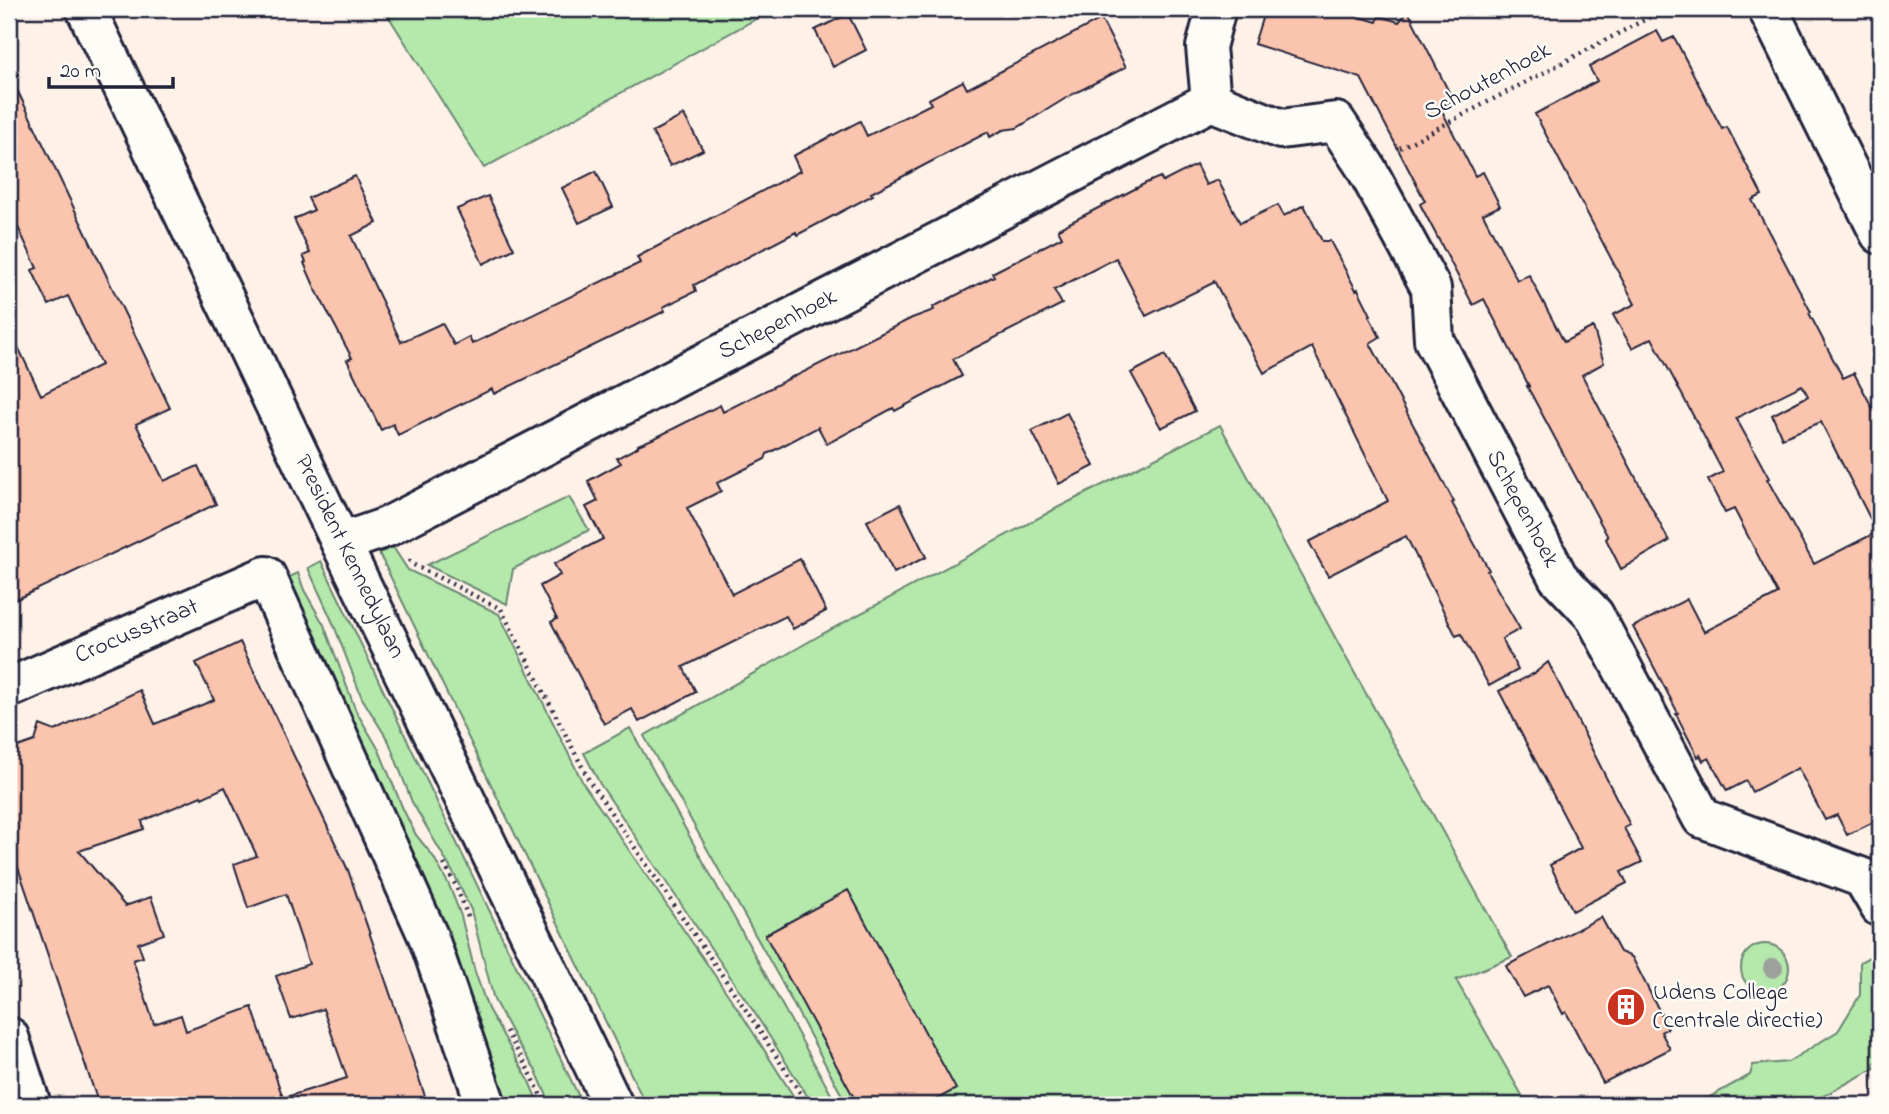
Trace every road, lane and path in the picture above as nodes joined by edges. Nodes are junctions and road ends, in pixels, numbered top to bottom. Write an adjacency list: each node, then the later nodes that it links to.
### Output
1 (86, 9): 9 (street, President Kennedylaan)
2 (1216, 9): 5 (street)
3 (1665, 9): 6 (path, Schoutenhoek)
4 (1768, 9): 7 (street)
5 (1211, 101): 6 (street, Schepenhoek); 8 (street, Schepenhoek)
6 (1365, 166): 11 (street, Schepenhoek)
7 (1880, 234)
8 (387, 527): 9 (street, Schepenhoek); 16 (path)
9 (341, 543): 15 (street, President Kennedylaan)
10 (9, 688): 14 (street, Crocusstraat)
11 (1880, 907)
12 (9, 1037): 13 (street)
13 (31, 1105)
14 (486, 1105)
15 (613, 1105)
16 (808, 1105)

